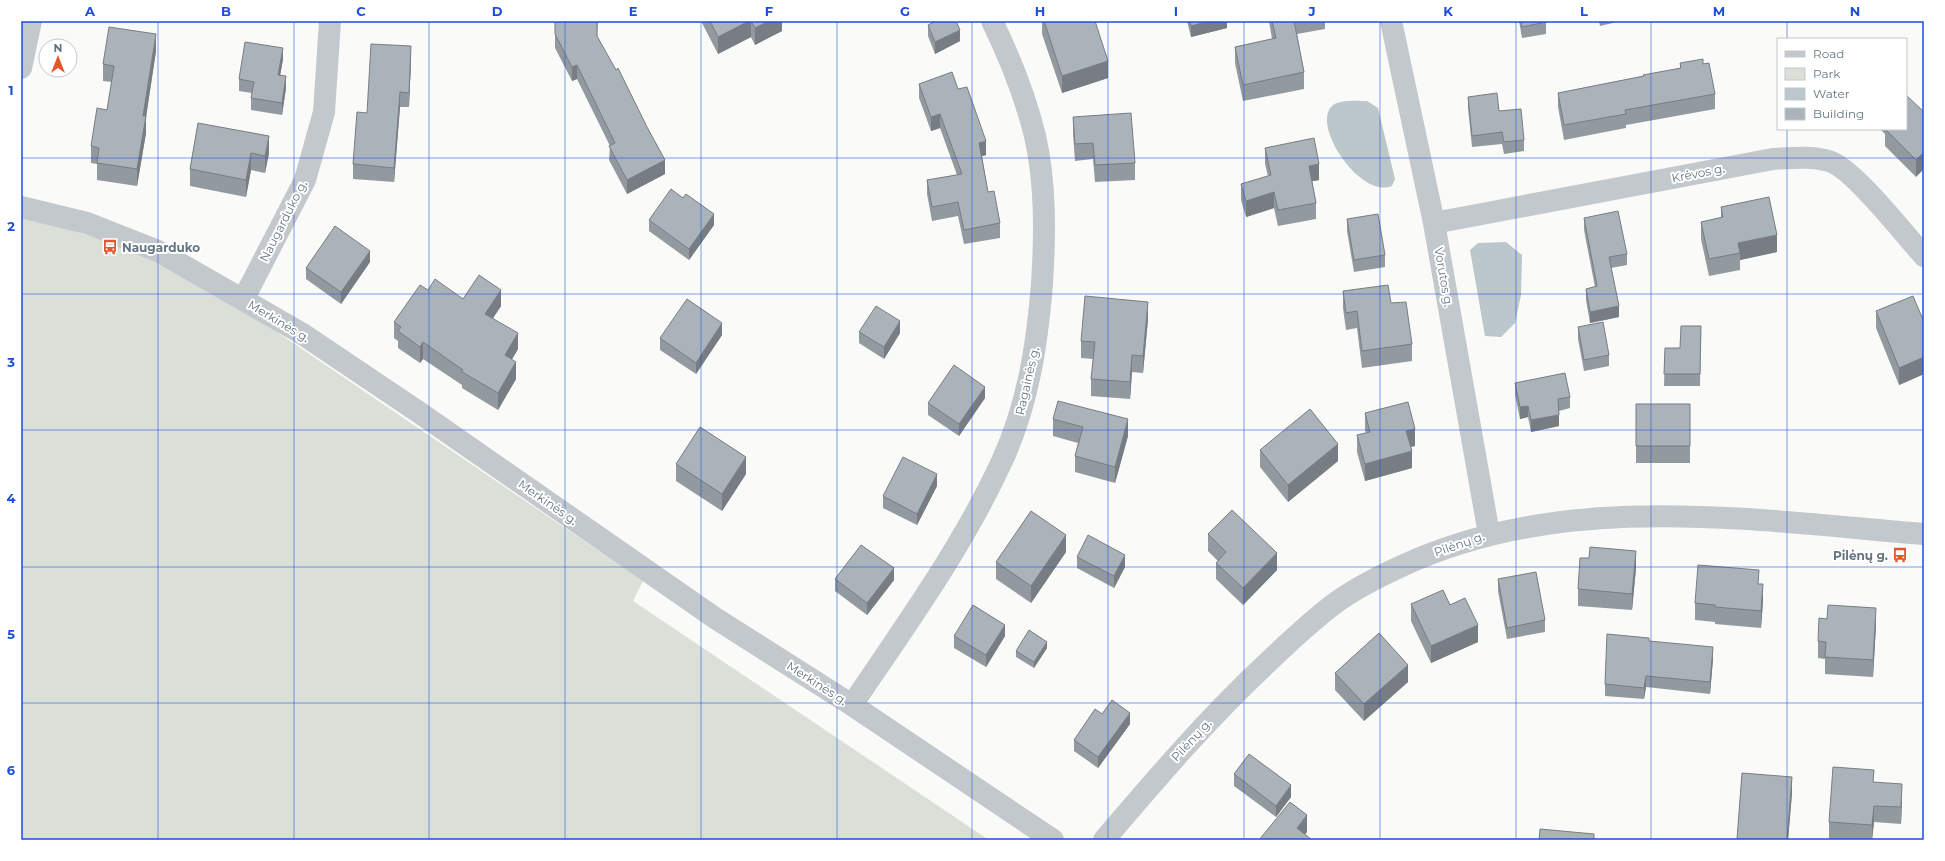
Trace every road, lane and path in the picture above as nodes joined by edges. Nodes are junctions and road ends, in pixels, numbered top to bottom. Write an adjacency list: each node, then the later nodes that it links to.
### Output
1 (31, 21): 5 (street)
2 (330, 21): 9 (street, Naugarduko g.)
3 (992, 21): 12 (street, Ragainės g.)
4 (1391, 21): 7 (street, Vorutos g.)
5 (21, 68)
6 (21, 207): 9 (street, Merkinės g.)
7 (1434, 223): 8 (street, Krėvos g.); 10 (street, Vorutos g.)
8 (1924, 256)
9 (243, 300): 12 (street, Merkinės g.)
10 (1489, 534): 11 (street, Pilėnų g.); 14 (street, Pilėnų g.)
11 (1924, 534)
12 (852, 705): 13 (street, Merkinės g.)
13 (1053, 840)
14 (1104, 840)

